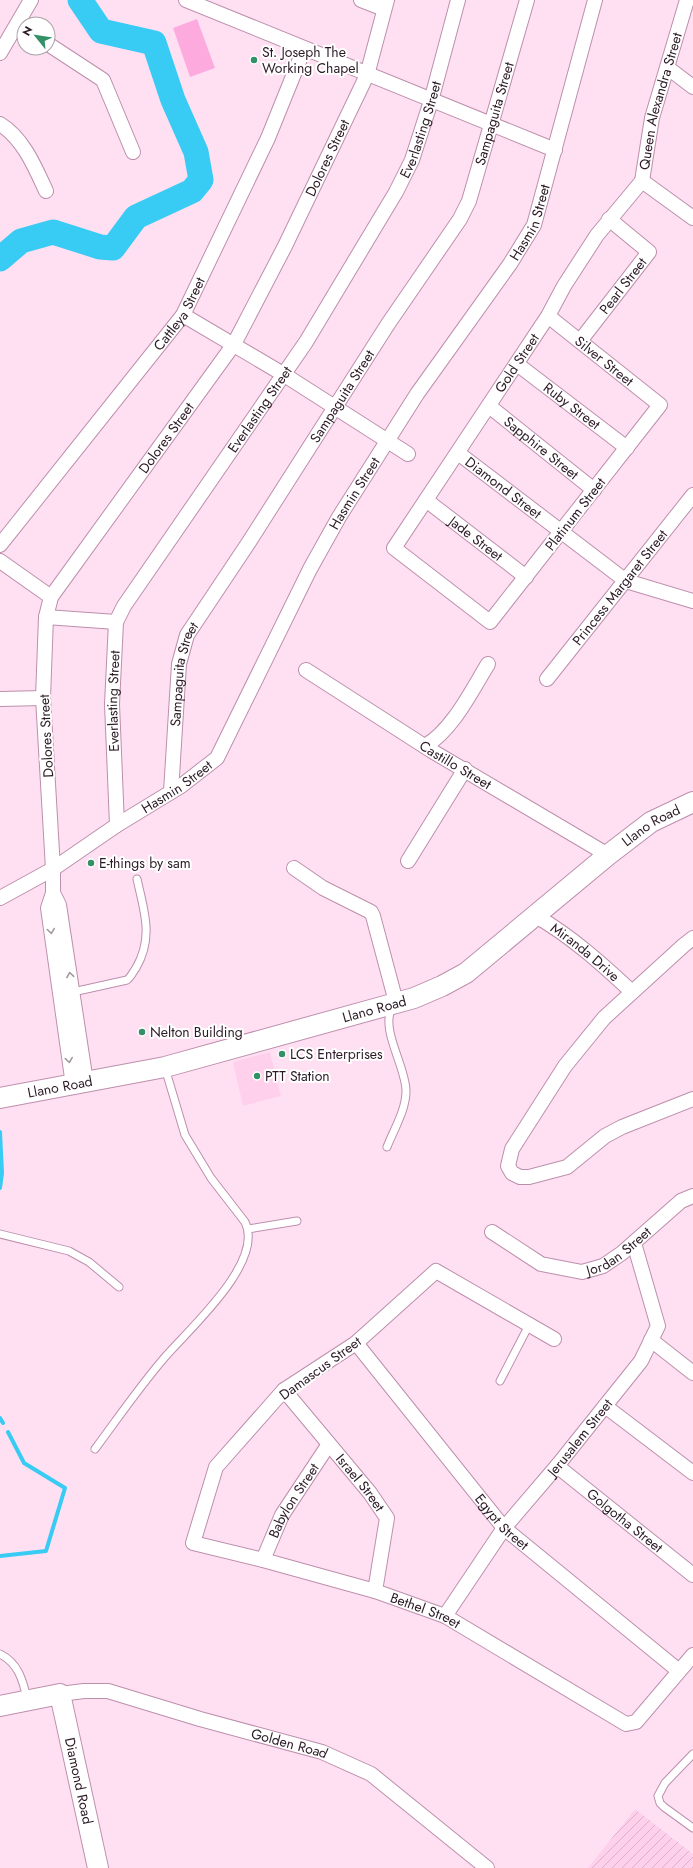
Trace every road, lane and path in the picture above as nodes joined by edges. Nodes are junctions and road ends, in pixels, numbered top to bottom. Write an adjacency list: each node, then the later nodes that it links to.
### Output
1 (31, 0): 9 (street)
2 (186, 0): 12 (street)
3 (361, 0): 8 (street)
4 (458, 0): 17 (street, Everlasting Street)
5 (527, 0): 19 (street, Sampaguita Street)
6 (595, 0): 20 (street, Hasmin Street)
7 (687, 0): 14 (street, Queen Alexandra Street)
8 (386, 5): 15 (street, Dolores Street)
9 (24, 16)
10 (16, 31): 13 (street)
11 (56, 49): 21 (street)
12 (304, 49): 15 (street); 26 (street, Cattleya Street)
13 (0, 53)
14 (668, 68): 16 (street); 22 (street, Queen Alexandra Street)
15 (367, 75): 17 (street); 29 (street, Dolores Street)
16 (693, 87)
17 (431, 101): 19 (street); 31 (street, Everlasting Street)
18 (0, 124): 23 (street)
19 (492, 125): 20 (street); 32 (street, Sampaguita Street)
20 (555, 150): 35 (street, Hasmin Street)
21 (132, 152)
22 (642, 180): 24 (street); 25 (street, Gold Street)
23 (46, 191)
24 (693, 218)
25 (609, 219): 27 (street, Gold Street); 28 (street, Pearl Street)
26 (183, 315): 29 (street); 43 (street, Cattleya Street)
27 (548, 316): 28 (street, Silver Street); 30 (street, Gold Street)
28 (580, 341): 34 (street, Silver Street)
29 (234, 344): 31 (street); 47 (street, Dolores Street)
30 (517, 364): 33 (street, Gold Street); 36 (street, Ruby Street)
31 (283, 374): 32 (street); 50 (street, Everlasting Street)
32 (334, 406): 35 (street); 59 (street, Sampaguita Street)
33 (489, 406): 37 (street, Gold Street); 39 (street, Sapphire Street)
34 (660, 406): 36 (street, Platinum Street)
35 (388, 441): 38 (street); 59 (street, Hasmin Street)
36 (627, 448): 39 (street, Platinum Street)
37 (458, 453): 41 (street, Gold Street); 42 (street, Diamond Street)
38 (408, 454)
39 (594, 490): 42 (street, Platinum Street)
40 (693, 495): 46 (street, Princess Margaret Street)
41 (426, 500): 45 (street, Jade Street); 51 (street, Gold Street)
42 (560, 533): 45 (street, Platinum Street); 46 (street, Diamond Street)
43 (0, 546)
44 (0, 561): 47 (street)
45 (526, 577): 51 (street, Platinum Street)
46 (626, 581): 48 (street, Diamond Street); 54 (street, Princess Margaret Street)
47 (51, 597): 49 (street, Dolores Street)
48 (693, 601)
49 (46, 617): 50 (street); 55 (street, Dolores Street)
50 (116, 622): 61 (street, Everlasting Street)
51 (490, 622)
52 (488, 664): 57 (street)
53 (306, 670): 57 (street, Castillo Street)
54 (547, 679)
55 (43, 698): 56 (street); 65 (street, Dolores Street)
56 (0, 699)
57 (425, 746): 58 (street, Castillo Street)
58 (465, 769): 62 (street, Castillo Street); 63 (street)
59 (171, 792): 61 (street, Hasmin Street)
60 (693, 802): 62 (main road, Llano Road)
61 (117, 824): 65 (street, Hasmin Street)
62 (608, 855): 69 (main road, Llano Road)
63 (408, 861)
64 (294, 868): 73 (street)
65 (53, 869): 67 (street, Dolores Street); 68 (street, Hasmin Street)
66 (137, 879): 71 (lane)
67 (53, 893): 71 (street, Dolores Street, one-way to 67); 75 (street, Dolores Street, one-way to 75)
68 (0, 898)
69 (536, 916): 72 (street, Miranda Drive); 73 (main road, Llano Road)
70 (693, 938): 72 (street)
71 (73, 992): 75 (street, Dolores Street)
72 (632, 992): 77 (street)
73 (396, 1002): 74 (main road, Llano Road); 78 (lane)
74 (165, 1067): 75 (main road, Llano Road); 81 (lane)
75 (79, 1084): 76 (main road, Llano Road)
76 (0, 1098)
77 (693, 1099)
78 (387, 1146)
79 (693, 1196): 84 (street, Jordan Street)
80 (297, 1220): 81 (lane)
81 (248, 1229): 95 (lane)
82 (492, 1232): 84 (street, Jordan Street)
83 (0, 1234): 85 (lane)
84 (634, 1243): 88 (street, Jerusalem Street)
85 (119, 1288)
86 (529, 1325): 87 (street); 89 (street, Damascus Street); 91 (lane)
87 (554, 1339)
88 (651, 1340): 90 (street); 93 (street, Jerusalem Street)
89 (356, 1343): 92 (street, Damascus Street); 98 (street, Egypt Street)
90 (693, 1373)
91 (500, 1381)
92 (284, 1390): 94 (street, Israel Street); 99 (street, Damascus Street)
93 (606, 1406): 96 (street, Jerusalem Street); 97 (street)
94 (329, 1444): 100 (street, Babylon Street); 102 (street, Israel Street)
95 (95, 1449)
96 (557, 1466): 98 (street, Jerusalem Street); 101 (street, Golgotha Street)
97 (693, 1473)
98 (504, 1528): 103 (street, Jerusalem Street); 106 (street, Egypt Street)
99 (193, 1543): 100 (street, Bethel Street)
100 (263, 1560): 102 (street, Bethel Street)
101 (693, 1575)
102 (375, 1591): 103 (street, Bethel Street)
103 (445, 1616): 106 (street, Bethel Street)
104 (0, 1654): 108 (lane)
105 (693, 1655): 106 (street)
106 (679, 1670)
107 (60, 1694): 108 (main road); 112 (main road, Diamond Road); 113 (street, Golden Road)
108 (27, 1699): 109 (main road)
109 (0, 1706)
110 (693, 1754): 111 (lane)
111 (693, 1828)
112 (98, 1868)
113 (487, 1868)

